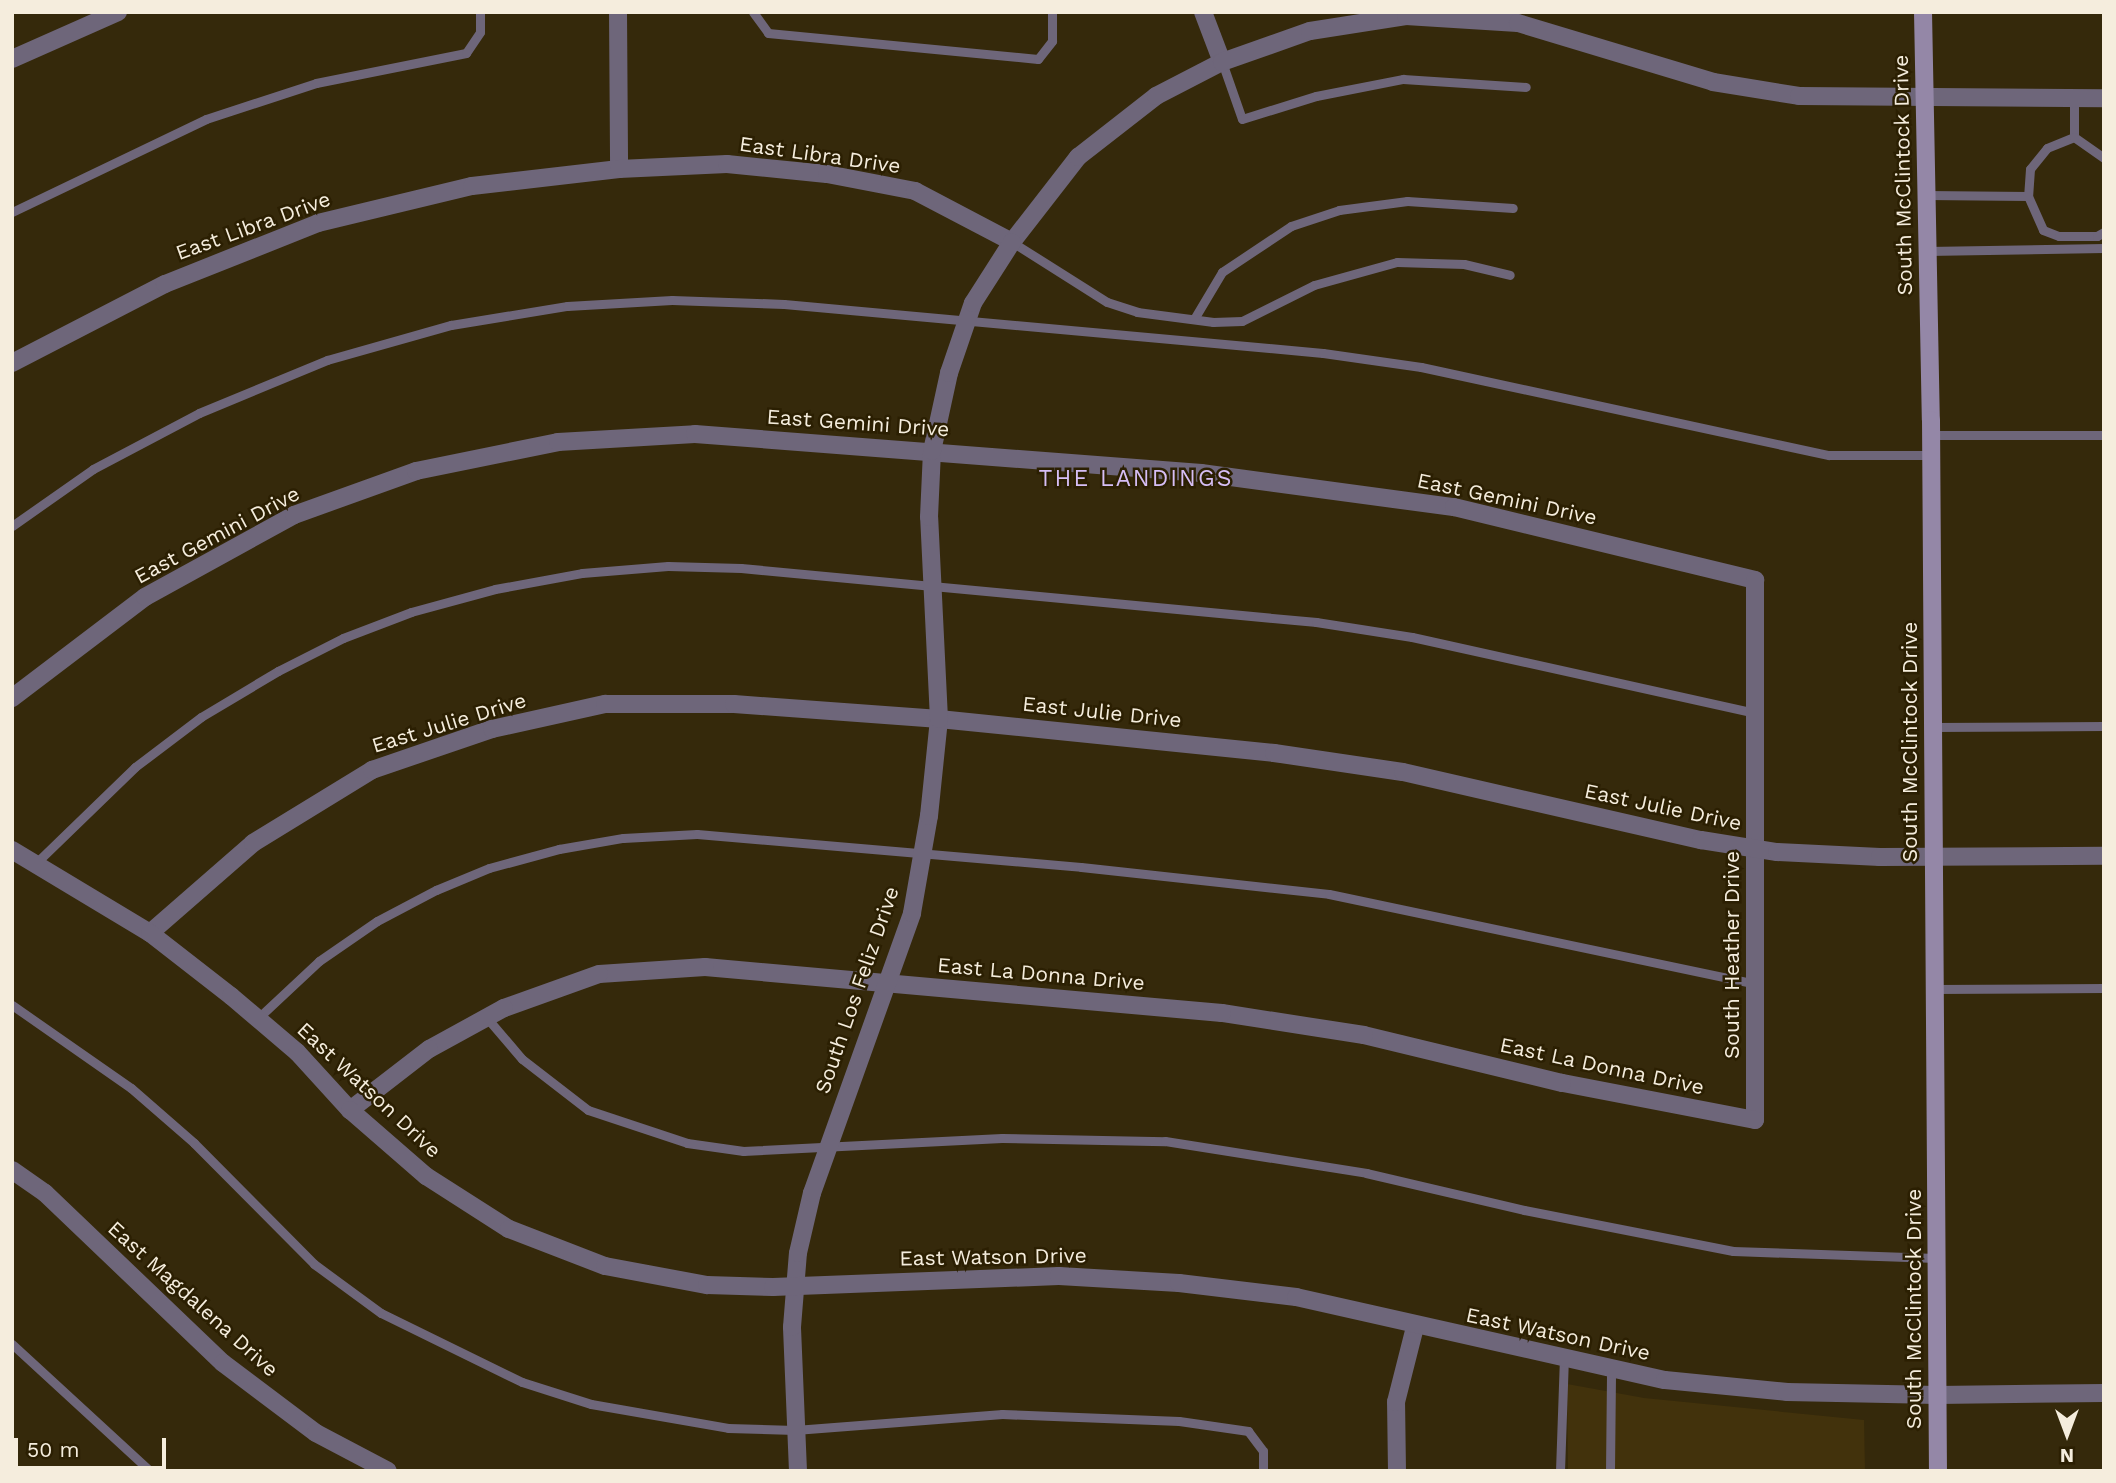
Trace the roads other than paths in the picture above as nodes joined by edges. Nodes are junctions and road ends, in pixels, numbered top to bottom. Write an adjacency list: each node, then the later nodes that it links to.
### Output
1 (118, 12): 8 (street)
2 (480, 12): 20 (lane)
3 (618, 12): 16 (street)
4 (753, 12): 5 (lane)
5 (1052, 12)
6 (1203, 12): 9 (street)
7 (1923, 12): 11 (main road, South McClintock Drive)
8 (12, 59)
9 (1222, 62): 10 (lane); 11 (street); 22 (street)
10 (1526, 87)
11 (1923, 96): 12 (street); 17 (main road, South McClintock Drive)
12 (2074, 99): 13 (street); 14 (lane)
13 (2104, 99)
14 (2074, 137): 15 (lane); 18 (lane)
15 (2104, 158)
16 (619, 169): 22 (street, East Libra Drive); 28 (street, East Libra Drive)
17 (1926, 195): 18 (lane); 24 (main road, South McClintock Drive)
18 (2028, 196): 21 (lane)
19 (1513, 208): 26 (lane)
20 (12, 212)
21 (2104, 232)
22 (1012, 242): 26 (lane); 27 (street, South Los Feliz Drive)
23 (2104, 248): 24 (lane)
24 (1927, 251): 29 (main road, South McClintock Drive)
25 (1510, 275): 26 (lane)
26 (1194, 319)
27 (968, 321): 31 (street, South Los Feliz Drive); 32 (lane); 33 (lane)
28 (12, 363)
29 (1931, 435): 30 (lane); 32 (main road, South McClintock Drive)
30 (2104, 435)
31 (932, 452): 34 (street, East Gemini Drive); 35 (street, South Los Feliz Drive); 36 (street, East Gemini Drive)
32 (1931, 455): 40 (main road, South McClintock Drive)
33 (12, 526)
34 (1755, 580): 37 (street, South Heather Drive)
35 (933, 586): 37 (lane); 38 (street, South Los Feliz Drive); 46 (lane)
36 (12, 698)
37 (1755, 713): 41 (street, South Heather Drive)
38 (939, 719): 41 (street, East Julie Drive); 43 (street, South Los Feliz Drive); 47 (street, East Julie Drive)
39 (2104, 726): 40 (lane)
40 (1933, 727): 45 (main road, South McClintock Drive)
41 (1754, 849): 45 (street, East Julie Drive); 49 (street, South Heather Drive)
42 (12, 850): 46 (street, East Watson Drive)
43 (923, 854): 48 (street, South Los Feliz Drive); 49 (lane); 54 (lane)
44 (2104, 856): 45 (street, East Julie Drive)
45 (1934, 857): 51 (main road, South McClintock Drive)
46 (36, 863): 47 (street, East Watson Drive)
47 (150, 933): 54 (street, East Watson Drive)
48 (888, 984): 53 (street, East La Donna Drive); 56 (street, East La Donna Drive); 57 (street, South Los Feliz Drive)
49 (1755, 984): 56 (street, South Heather Drive)
50 (2104, 988): 51 (lane)
51 (1934, 989): 59 (main road, South McClintock Drive)
52 (12, 1005): 67 (lane)
53 (487, 1018): 55 (street, East La Donna Drive); 57 (lane)
54 (257, 1019): 55 (street, East Watson Drive)
55 (350, 1110): 60 (street, East Watson Drive)
56 (1755, 1120)
57 (827, 1149): 59 (lane); 60 (street, South Los Feliz Drive)
58 (12, 1170): 69 (street, East Magdalena Drive)
59 (1936, 1258): 66 (main road, South McClintock Drive)
60 (795, 1288): 61 (street, East Watson Drive); 67 (street, South Los Feliz Drive)
61 (1415, 1327): 63 (street, East Watson Drive); 72 (street)
62 (12, 1344): 68 (lane)
63 (1564, 1359): 64 (street, East Watson Drive); 73 (lane)
64 (1611, 1369): 66 (street, East Watson Drive); 74 (lane)
65 (2104, 1393): 66 (street, East Watson Drive)
66 (1937, 1395): 75 (main road, South McClintock Drive)
67 (795, 1430): 70 (street, South Los Feliz Drive); 71 (lane)
68 (150, 1471)
69 (388, 1471)
70 (798, 1471)
71 (1263, 1471)
72 (1396, 1471)
73 (1560, 1471)
74 (1611, 1471)
75 (1938, 1471)

